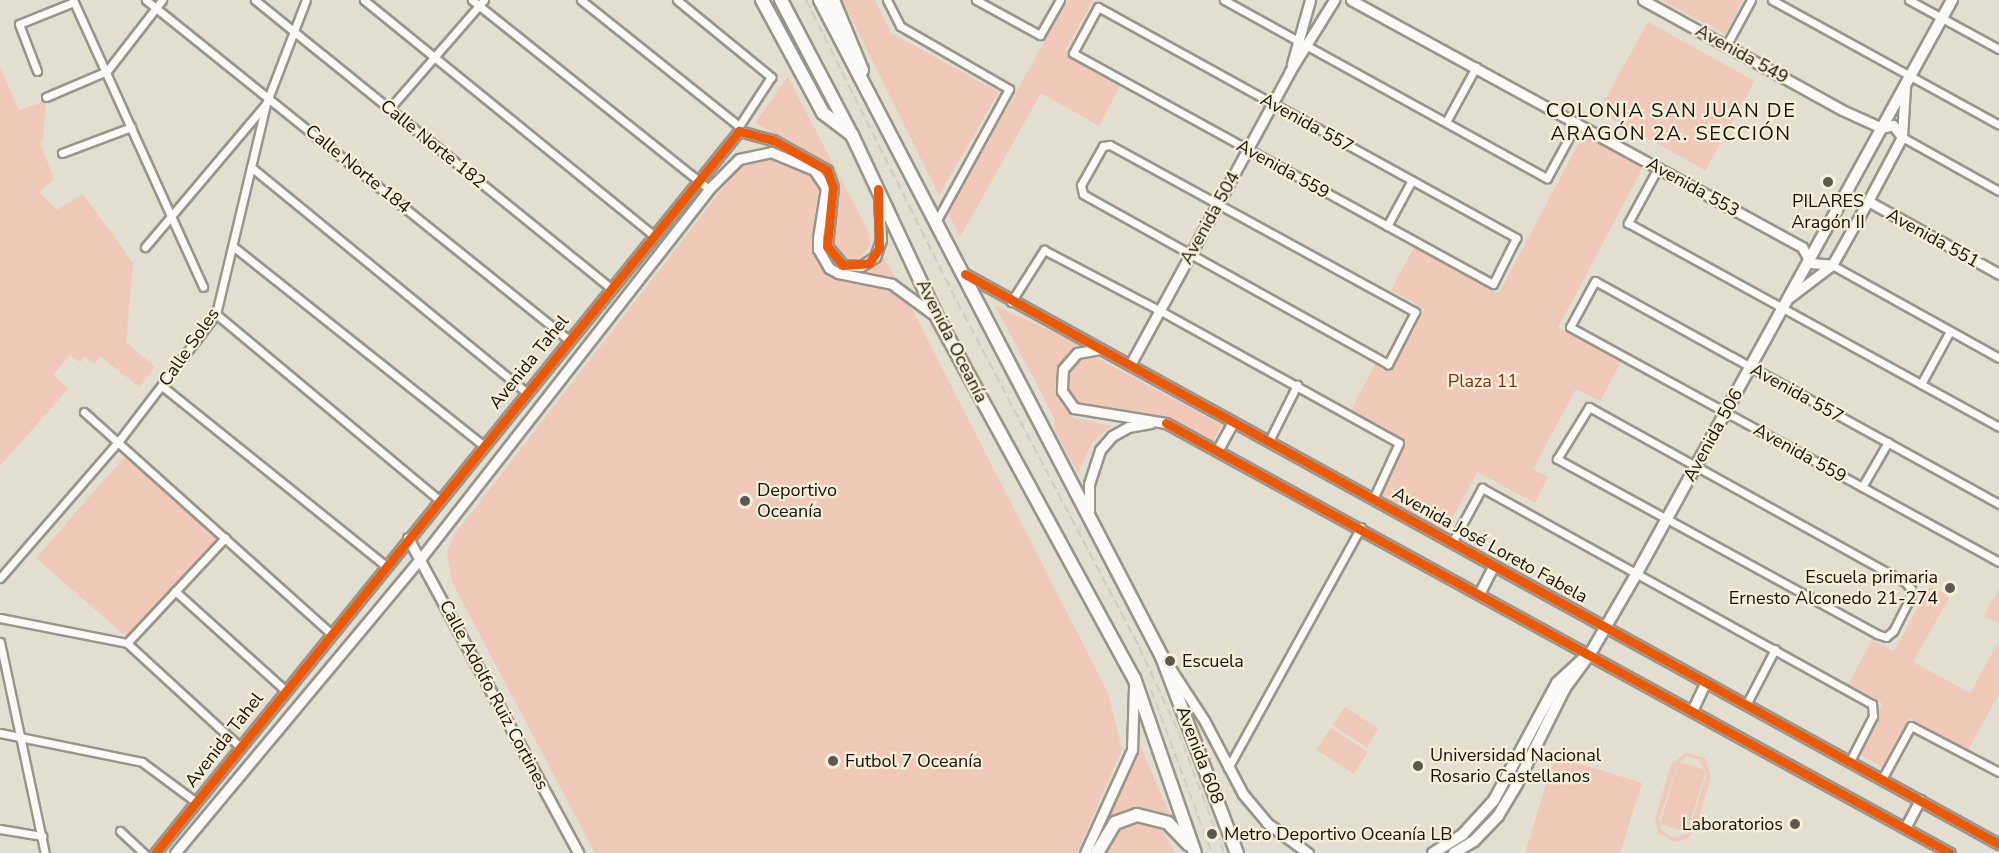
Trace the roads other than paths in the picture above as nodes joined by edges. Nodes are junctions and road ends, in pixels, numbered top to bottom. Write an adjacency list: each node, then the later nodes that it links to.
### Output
1 (146, 0): 27 (street, Calle Norte 184)
2 (162, 0): 27 (street)
3 (255, 0): 30 (street, Calle Norte 182)
4 (306, 0): 30 (street, Calle Soles)
5 (364, 0): 35 (street)
6 (472, 0): 26 (street)
7 (581, 0): 51 (street)
8 (677, 0): 51 (street, Avenida Tahel)
9 (762, 0): 52 (highway)
10 (781, 0): 52 (highway, Avenida Oceanía)
11 (820, 0): 41 (highway)
12 (833, 0): 41 (highway)
13 (887, 0): 66 (street)
14 (976, 0): 15 (street)
15 (1060, 0)
16 (1224, 0): 31 (street)
17 (1310, 0): 31 (street, Avenida 504)
18 (1334, 0): 33 (street, Avenida 504)
19 (1350, 0): 36 (street, Avenida 553)
20 (1645, 0): 32 (street, Avenida 549)
21 (1751, 0): 32 (street)
22 (1772, 0): 40 (street)
23 (1909, 0): 29 (street)
24 (1952, 0): 29 (main road, Avenida 506)
25 (73, 1): 37 (street); 38 (street)
26 (482, 3): 35 (street); 58 (street)
27 (155, 8): 38 (street); 43 (street, Calle Norte 184)
28 (1098, 8): 44 (street, Avenida 557); 54 (street, Avenida 559)
29 (1942, 18): 34 (street); 40 (main road, Avenida 506)
30 (293, 31): 43 (street, Calle Soles); 45 (street, Calle Norte 182)
31 (1298, 41): 33 (street); 39 (street, Avenida 504)
32 (1726, 45): 50 (street, Avenida 549)
33 (1308, 46): 39 (street, Avenida 504); 46 (street)
34 (1999, 49)
35 (434, 56): 45 (street); 68 (street)
36 (1476, 67): 46 (street); 47 (street, Avenida 553)
37 (37, 71)
38 (107, 71): 42 (street); 49 (street)
39 (1290, 71): 44 (street, Avenida 504)
40 (1908, 81): 48 (street); 50 (main road, Avenida 506); 53 (street)
41 (866, 89): 66 (highway)
42 (46, 97)
43 (267, 101): 56 (street, Calle Soles); 65 (street); 86 (street, Calle Norte 184)
44 (1273, 104): 54 (street, Avenida 504); 59 (street, Avenida 557)
45 (390, 108): 79 (street, Calle Norte 182)
46 (1446, 123): 47 (street)
47 (1577, 123): 57 (street, Avenida 553)
48 (1999, 125)
49 (131, 127): 55 (street); 65 (street)
50 (1882, 128): 53 (street, Avenida 549); 72 (main road, Avenida 506)
51 (739, 129): 58 (street, Avenida Tahel); 61 (street)
52 (852, 135): 61 (highway, Avenida Oceanía)
53 (1902, 137): 62 (street); 63 (street)
54 (1247, 149): 64 (street, Avenida 504); 67 (street, Avenida 559)
55 (62, 153)
56 (251, 167): 70 (street, Calle Soles); 94 (street)
57 (1658, 168): 72 (street, Avenida 553); 81 (street)
58 (697, 180): 60 (street); 68 (street, Avenida Tahel)
59 (1412, 180): 67 (street); 77 (street, Avenida 557)
60 (710, 189): 84 (street, Avenida Tahel); 116 (street, Avenida Tahel)
61 (878, 189): 84 (highway, Avenida Oceanía)
62 (1999, 191)
63 (1868, 201): 73 (street); 75 (street, Avenida 551)
64 (1218, 202): 71 (street, Avenida 504); 71 (street); 71 (street)
65 (172, 214): 69 (street); 78 (street)
66 (937, 220): 74 (highway)
67 (1387, 226): 77 (street, Avenida 559)
68 (653, 235): 79 (street, Avenida Tahel)
69 (145, 247)
70 (234, 247): 83 (street, Calle Soles); 103 (street)
71 (1189, 254): 82 (street, Avenida 504)
72 (1809, 261): 73 (street); 81 (main road, Avenida 506)
73 (1832, 265): 81 (street); 85 (street)
74 (965, 274): 80 (street, Avenida José Loreto Fabela); 111 (highway)
75 (1999, 274)
76 (1595, 281): 90 (street, Avenida 557); 96 (street, Avenida 559)
77 (1493, 284)
78 (203, 287)
79 (611, 288): 86 (street, Avenida Tahel)
80 (1011, 302): 82 (street); 87 (street, Avenida José Loreto Fabela)
81 (1785, 303): 90 (main road, Avenida 506); 91 (street)
82 (1159, 309): 89 (street, Avenida 504); 92 (street)
83 (216, 314): 93 (street, Calle Soles); 108 (street)
84 (938, 319): 132 (highway, Avenida Oceanía)
85 (1950, 330): 88 (street); 91 (street)
86 (568, 340): 94 (street, Avenida Tahel)
87 (1106, 349): 89 (street, Avenida José Loreto Fabela); 98 (street)
88 (1999, 358)
89 (1130, 365): 97 (street, Avenida José Loreto Fabela)
90 (1750, 367): 96 (main road, Avenida 506); 102 (street, Avenida 557)
91 (1921, 384): 99 (street)
92 (1297, 385): 100 (street); 107 (street)
93 (162, 386): 101 (street, Calle Soles); 118 (street)
94 (526, 392): 103 (street, Avenida Tahel)
95 (84, 412): 101 (street)
96 (1725, 412): 105 (main road, Avenida 506); 106 (street, Avenida 559)
97 (1233, 422): 100 (street, Avenida José Loreto Fabela); 104 (street)
98 (1166, 423): 104 (street); 111 (street)
99 (1999, 427)
100 (1269, 441): 107 (street, Avenida José Loreto Fabela)
101 (118, 442): 113 (street); 121 (street, Calle Soles)
102 (1888, 442): 106 (street); 109 (street, Avenida 557)
103 (483, 445): 108 (street, Avenida Tahel)
104 (1217, 451): 112 (street)
105 (1696, 466): 110 (main road, Avenida 506); 110 (street); 110 (street)
106 (1862, 487): 117 (street, Avenida 559)
107 (1373, 499): 115 (street, Avenida José Loreto Fabela)
108 (439, 500): 114 (street, Avenida Tahel)
109 (1999, 504)
110 (1667, 517): 120 (main road, Avenida 506)
111 (1090, 520): 131 (highway)
112 (1360, 527): 123 (street); 141 (street)
113 (225, 538): 122 (street); 126 (street)
114 (408, 538): 116 (street, Calle Adolfo Ruiz Cortines); 118 (street, Avenida Tahel)
115 (1452, 543): 119 (street, Avenida José Loreto Fabela); 120 (street)
116 (421, 558): 154 (street, Avenida Tahel); 155 (street, Calle Adolfo Ruiz Cortines)
117 (1999, 562)
118 (386, 566): 126 (street, Avenida Tahel)
119 (1493, 566): 123 (street); 125 (street, Avenida José Loreto Fabela)
120 (1637, 573): 125 (main road, Avenida 506); 129 (street)
121 (0, 578)
122 (175, 591): 128 (street); 134 (street)
123 (1479, 594): 130 (street)
124 (0, 618): 128 (street)
125 (1605, 628): 130 (main road, Avenida 506); 133 (street, Avenida José Loreto Fabela)
126 (331, 633): 134 (street, Avenida Tahel)
127 (0, 642): 138 (street)
128 (128, 643): 139 (street)
129 (1775, 649): 135 (street); 140 (street)
130 (1590, 654): 136 (street); 161 (main road); 162 (main road, Avenida 506)
131 (1162, 657): 141 (street); 159 (highway, Avenida 608)
132 (1134, 678): 156 (street); 158 (highway, Avenida 608)
133 (1705, 683): 135 (street, Avenida José Loreto Fabela); 136 (street)
134 (285, 690): 139 (street, Avenida Tahel)
135 (1746, 705): 140 (street, Avenida José Loreto Fabela)
136 (1692, 711): 146 (street)
137 (0, 733): 138 (street)
138 (19, 737): 145 (street); 149 (street)
139 (239, 746): 145 (street, Avenida Tahel)
140 (1850, 761): 143 (street, Avenida José Loreto Fabela)
141 (1228, 768): 160 (street)
142 (1999, 772): 143 (street)
143 (1882, 778): 144 (street, Avenida José Loreto Fabela)
144 (1920, 800): 146 (street); 150 (street, Avenida José Loreto Fabela)
145 (196, 802): 153 (street, Avenida Tahel)
146 (1905, 828): 163 (street)
147 (0, 829): 149 (street)
148 (120, 831): 152 (street)
149 (42, 836): 151 (street)
150 (1999, 844)
151 (45, 853)
152 (144, 853)
153 (155, 853)
154 (175, 853)
155 (578, 853)
156 (1085, 853)
157 (1097, 853): 158 (highway)
158 (1194, 853)
159 (1237, 853)
160 (1308, 853)
161 (1433, 853)
162 (1454, 853)
163 (1950, 853)

